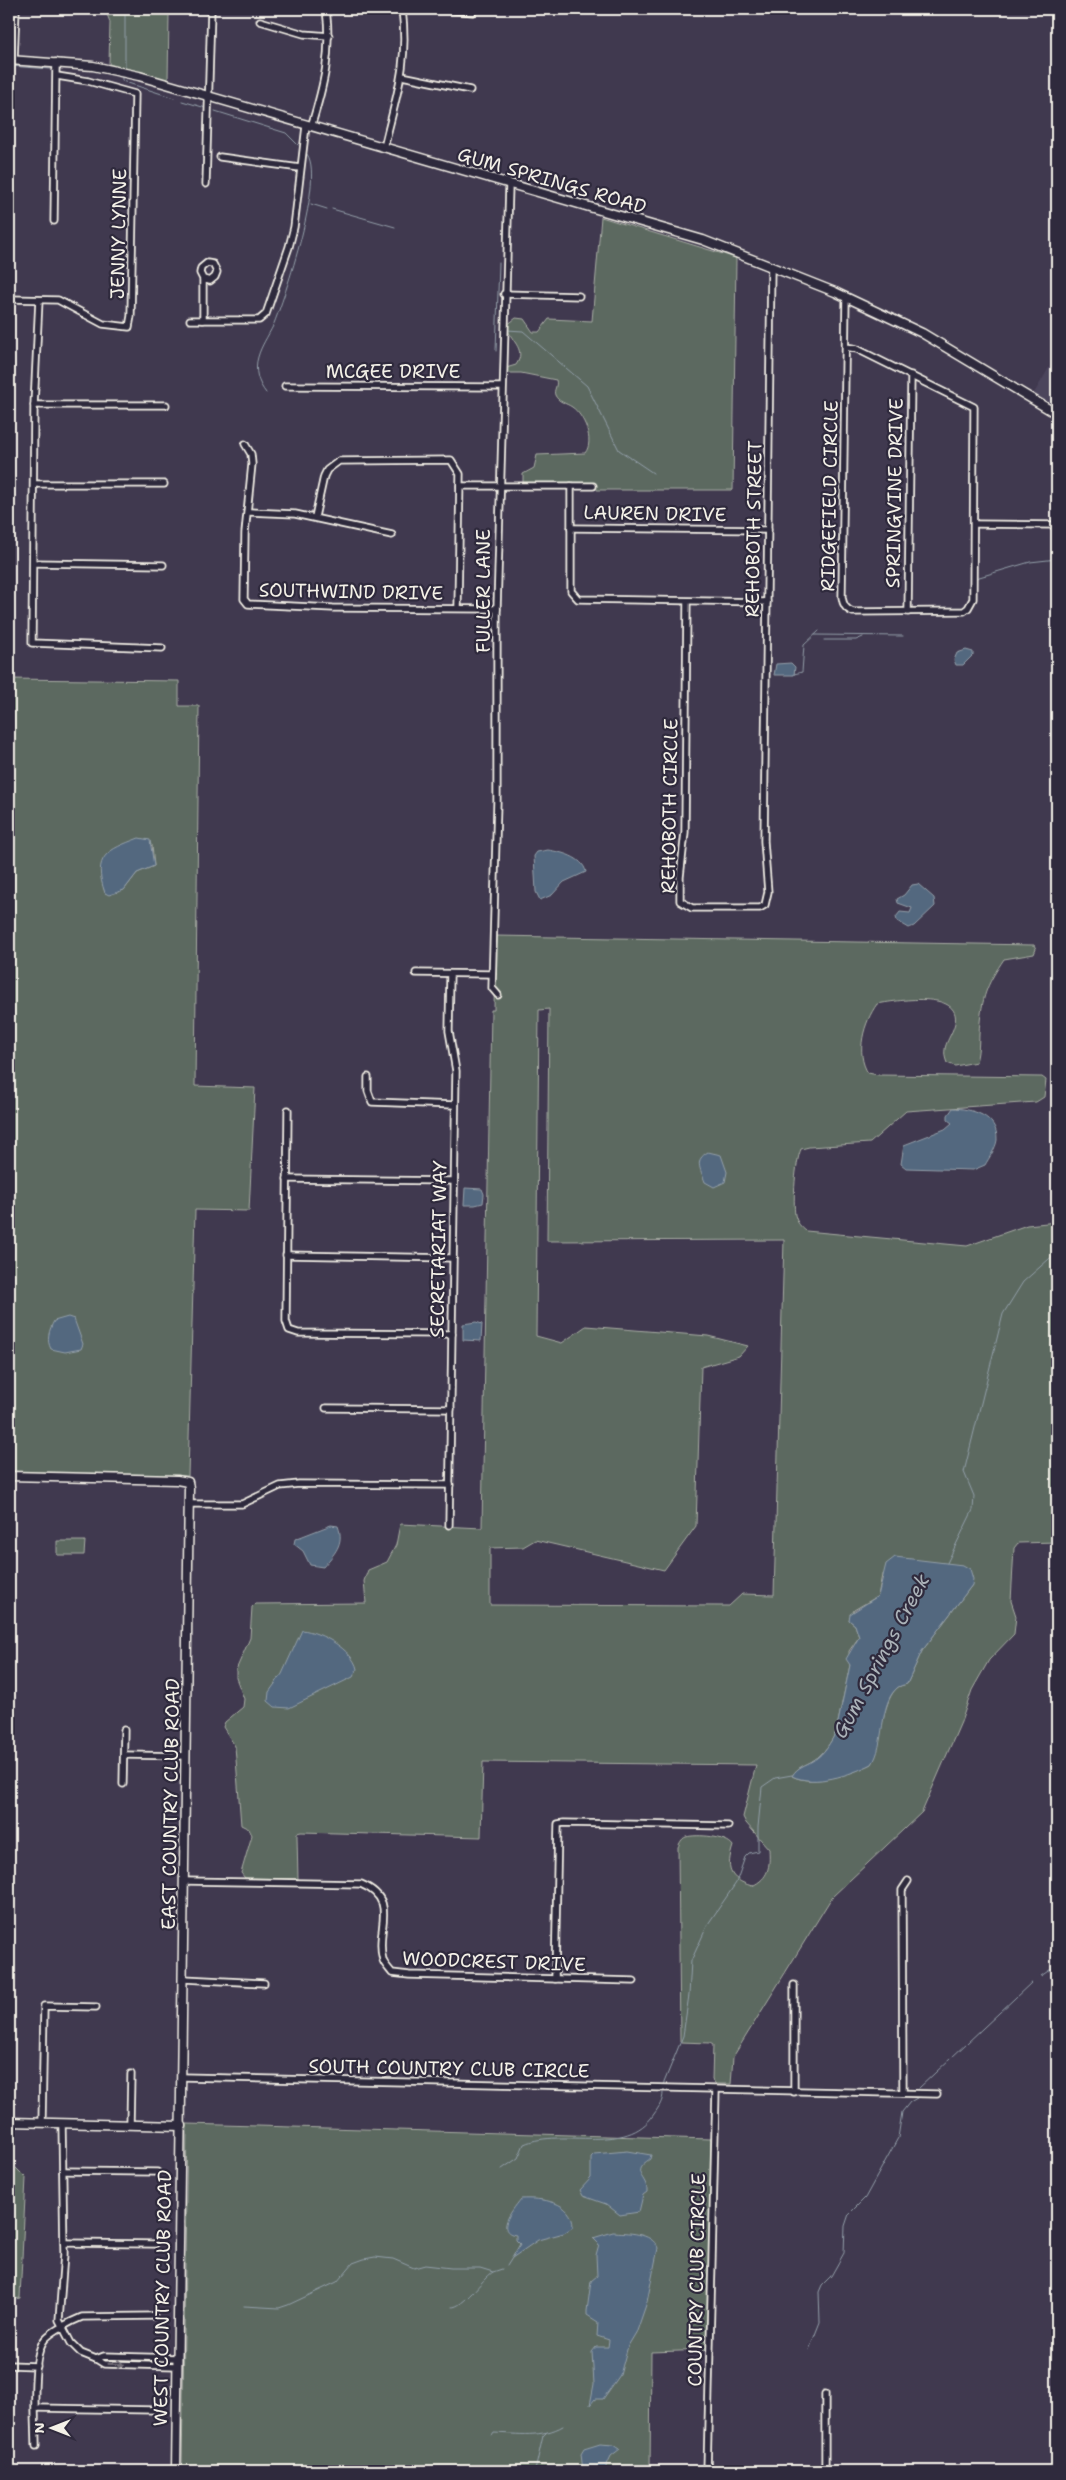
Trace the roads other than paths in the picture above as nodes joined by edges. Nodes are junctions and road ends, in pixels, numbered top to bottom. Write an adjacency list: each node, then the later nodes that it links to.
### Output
1 (16, 9): 10 (street)
2 (211, 9): 15 (street)
3 (326, 9): 9 (street)
4 (402, 9): 5 (street); 13 (street)
5 (413, 9)
6 (443, 9): 7 (street)
7 (473, 12)
8 (260, 21): 9 (street)
9 (329, 36): 16 (street)
10 (12, 60): 11 (street, GUM SPRINGS ROAD)
11 (56, 62): 12 (street); 15 (street, GUM SPRINGS ROAD)
12 (58, 76): 22 (street); 29 (street, JENNY LYNNE)
13 (402, 76): 14 (street); 17 (street)
14 (470, 90)
15 (209, 96): 16 (street, GUM SPRINGS ROAD); 20 (street)
16 (309, 127): 17 (street, GUM SPRINGS ROAD); 19 (street)
17 (384, 148): 21 (street, GUM SPRINGS ROAD)
18 (220, 157): 19 (street)
19 (300, 168): 31 (street)
20 (206, 184)
21 (509, 185): 23 (street, GUM SPRINGS ROAD); 25 (street, FULLER LANE)
22 (54, 221)
23 (771, 266): 27 (street, GUM SPRINGS ROAD); 51 (street, REHOBOTH STREET)
24 (204, 279): 31 (street)
25 (504, 294): 26 (street); 35 (street, FULLER LANE)
26 (579, 296)
27 (846, 297): 32 (street, RIDGEFIELD CIRCLE); 38 (street, GUM SPRINGS ROAD)
28 (9, 299): 29 (street, JENNY LYNNE)
29 (39, 300): 36 (street)
30 (190, 320): 31 (street)
31 (203, 320)
32 (846, 347): 33 (street); 59 (street, RIDGEFIELD CIRCLE)
33 (911, 375): 48 (street, RIDGEFIELD CIRCLE); 59 (street, SPRINGVINE DRIVE)
34 (285, 386): 35 (street, MCGEE DRIVE)
35 (502, 386): 45 (street, FULLER LANE)
36 (34, 405): 37 (street); 40 (street)
37 (166, 405)
38 (1057, 414)
39 (246, 444): 46 (street, SOUTHWIND DRIVE)
40 (35, 484): 41 (street); 53 (street)
41 (164, 484)
42 (460, 486): 45 (street); 47 (street); 57 (street)
43 (571, 486): 44 (street); 45 (street); 50 (street)
44 (593, 486)
45 (500, 487): 58 (street, FULLER LANE)
46 (249, 512): 47 (street); 57 (street, SOUTHWIND DRIVE)
47 (315, 517): 52 (street)
48 (974, 524): 49 (street); 59 (street, RIDGEFIELD CIRCLE)
49 (1057, 525)
50 (571, 528): 51 (street, LAUREN DRIVE); 55 (street)
51 (768, 530): 56 (street, REHOBOTH STREET)
52 (392, 535)
53 (34, 563): 54 (street); 60 (street)
54 (163, 565)
55 (687, 602): 56 (street); 61 (street, REHOBOTH CIRCLE)
56 (767, 602): 61 (street, REHOBOTH STREET)
57 (458, 608): 58 (street, SOUTHWIND DRIVE)
58 (497, 609): 64 (street, FULLER LANE)
59 (908, 612)
60 (162, 648)
61 (764, 792)
62 (416, 973): 63 (street)
63 (450, 974): 64 (street); 67 (street, SECRETARIAT WAY)
64 (492, 974): 65 (street, FULLER LANE)
65 (498, 995)
66 (368, 1077): 67 (street)
67 (455, 1105): 70 (street, SECRETARIAT WAY)
68 (288, 1110): 69 (street)
69 (287, 1179): 70 (street); 71 (street)
70 (454, 1181): 72 (street, SECRETARIAT WAY)
71 (286, 1255): 72 (street); 73 (street)
72 (453, 1258): 73 (street, SECRETARIAT WAY)
73 (452, 1334): 75 (street, SECRETARIAT WAY)
74 (326, 1408): 75 (street)
75 (451, 1410): 77 (street, SECRETARIAT WAY)
76 (9, 1476): 78 (street, EAST COUNTRY CLUB ROAD)
77 (450, 1485): 78 (street); 79 (street, SECRETARIAT WAY)
78 (190, 1504): 82 (street, EAST COUNTRY CLUB ROAD)
79 (450, 1525)
80 (124, 1730): 81 (street)
81 (124, 1755): 82 (street); 83 (street)
82 (186, 1756): 85 (street, EAST COUNTRY CLUB ROAD)
83 (123, 1784)
84 (728, 1826): 88 (street)
85 (185, 1880): 87 (street, EAST COUNTRY CLUB ROAD); 88 (street, WOODCREST DRIVE)
86 (908, 1881): 97 (street)
87 (184, 1979): 90 (street); 94 (street, EAST COUNTRY CLUB ROAD)
88 (555, 1979): 89 (street, WOODCREST DRIVE)
89 (634, 1981)
90 (264, 1983)
91 (794, 1985): 96 (street)
92 (96, 2007): 100 (street)
93 (131, 2074): 102 (street)
94 (182, 2077): 95 (street, SOUTH COUNTRY CLUB CIRCLE); 103 (street, EAST COUNTRY CLUB ROAD)
95 (716, 2090): 96 (street, SOUTH COUNTRY CLUB CIRCLE); 119 (street, COUNTRY CLUB CIRCLE)
96 (794, 2092): 97 (street, SOUTH COUNTRY CLUB CIRCLE)
97 (903, 2093): 98 (street, SOUTH COUNTRY CLUB CIRCLE)
98 (937, 2094)
99 (9, 2122): 100 (street)
100 (42, 2123): 101 (street)
101 (62, 2124): 102 (street); 104 (street)
102 (130, 2125): 103 (street)
103 (182, 2126): 111 (street, WEST COUNTRY CLUB ROAD)
104 (63, 2171): 105 (street); 106 (street)
105 (157, 2172)
106 (64, 2242): 107 (street); 109 (street)
107 (155, 2244)
108 (154, 2316): 109 (street)
109 (63, 2328): 110 (street); 113 (street)
110 (96, 2359): 111 (street, one-way to 111); 111 (street)
111 (177, 2359): 118 (street, WEST COUNTRY CLUB ROAD)
112 (9, 2365): 113 (street)
113 (37, 2366): 115 (street)
114 (825, 2394): 120 (street)
115 (36, 2408): 116 (street); 117 (street)
116 (154, 2410)
117 (36, 2446)
118 (176, 2471)
119 (707, 2471)
120 (824, 2471)

